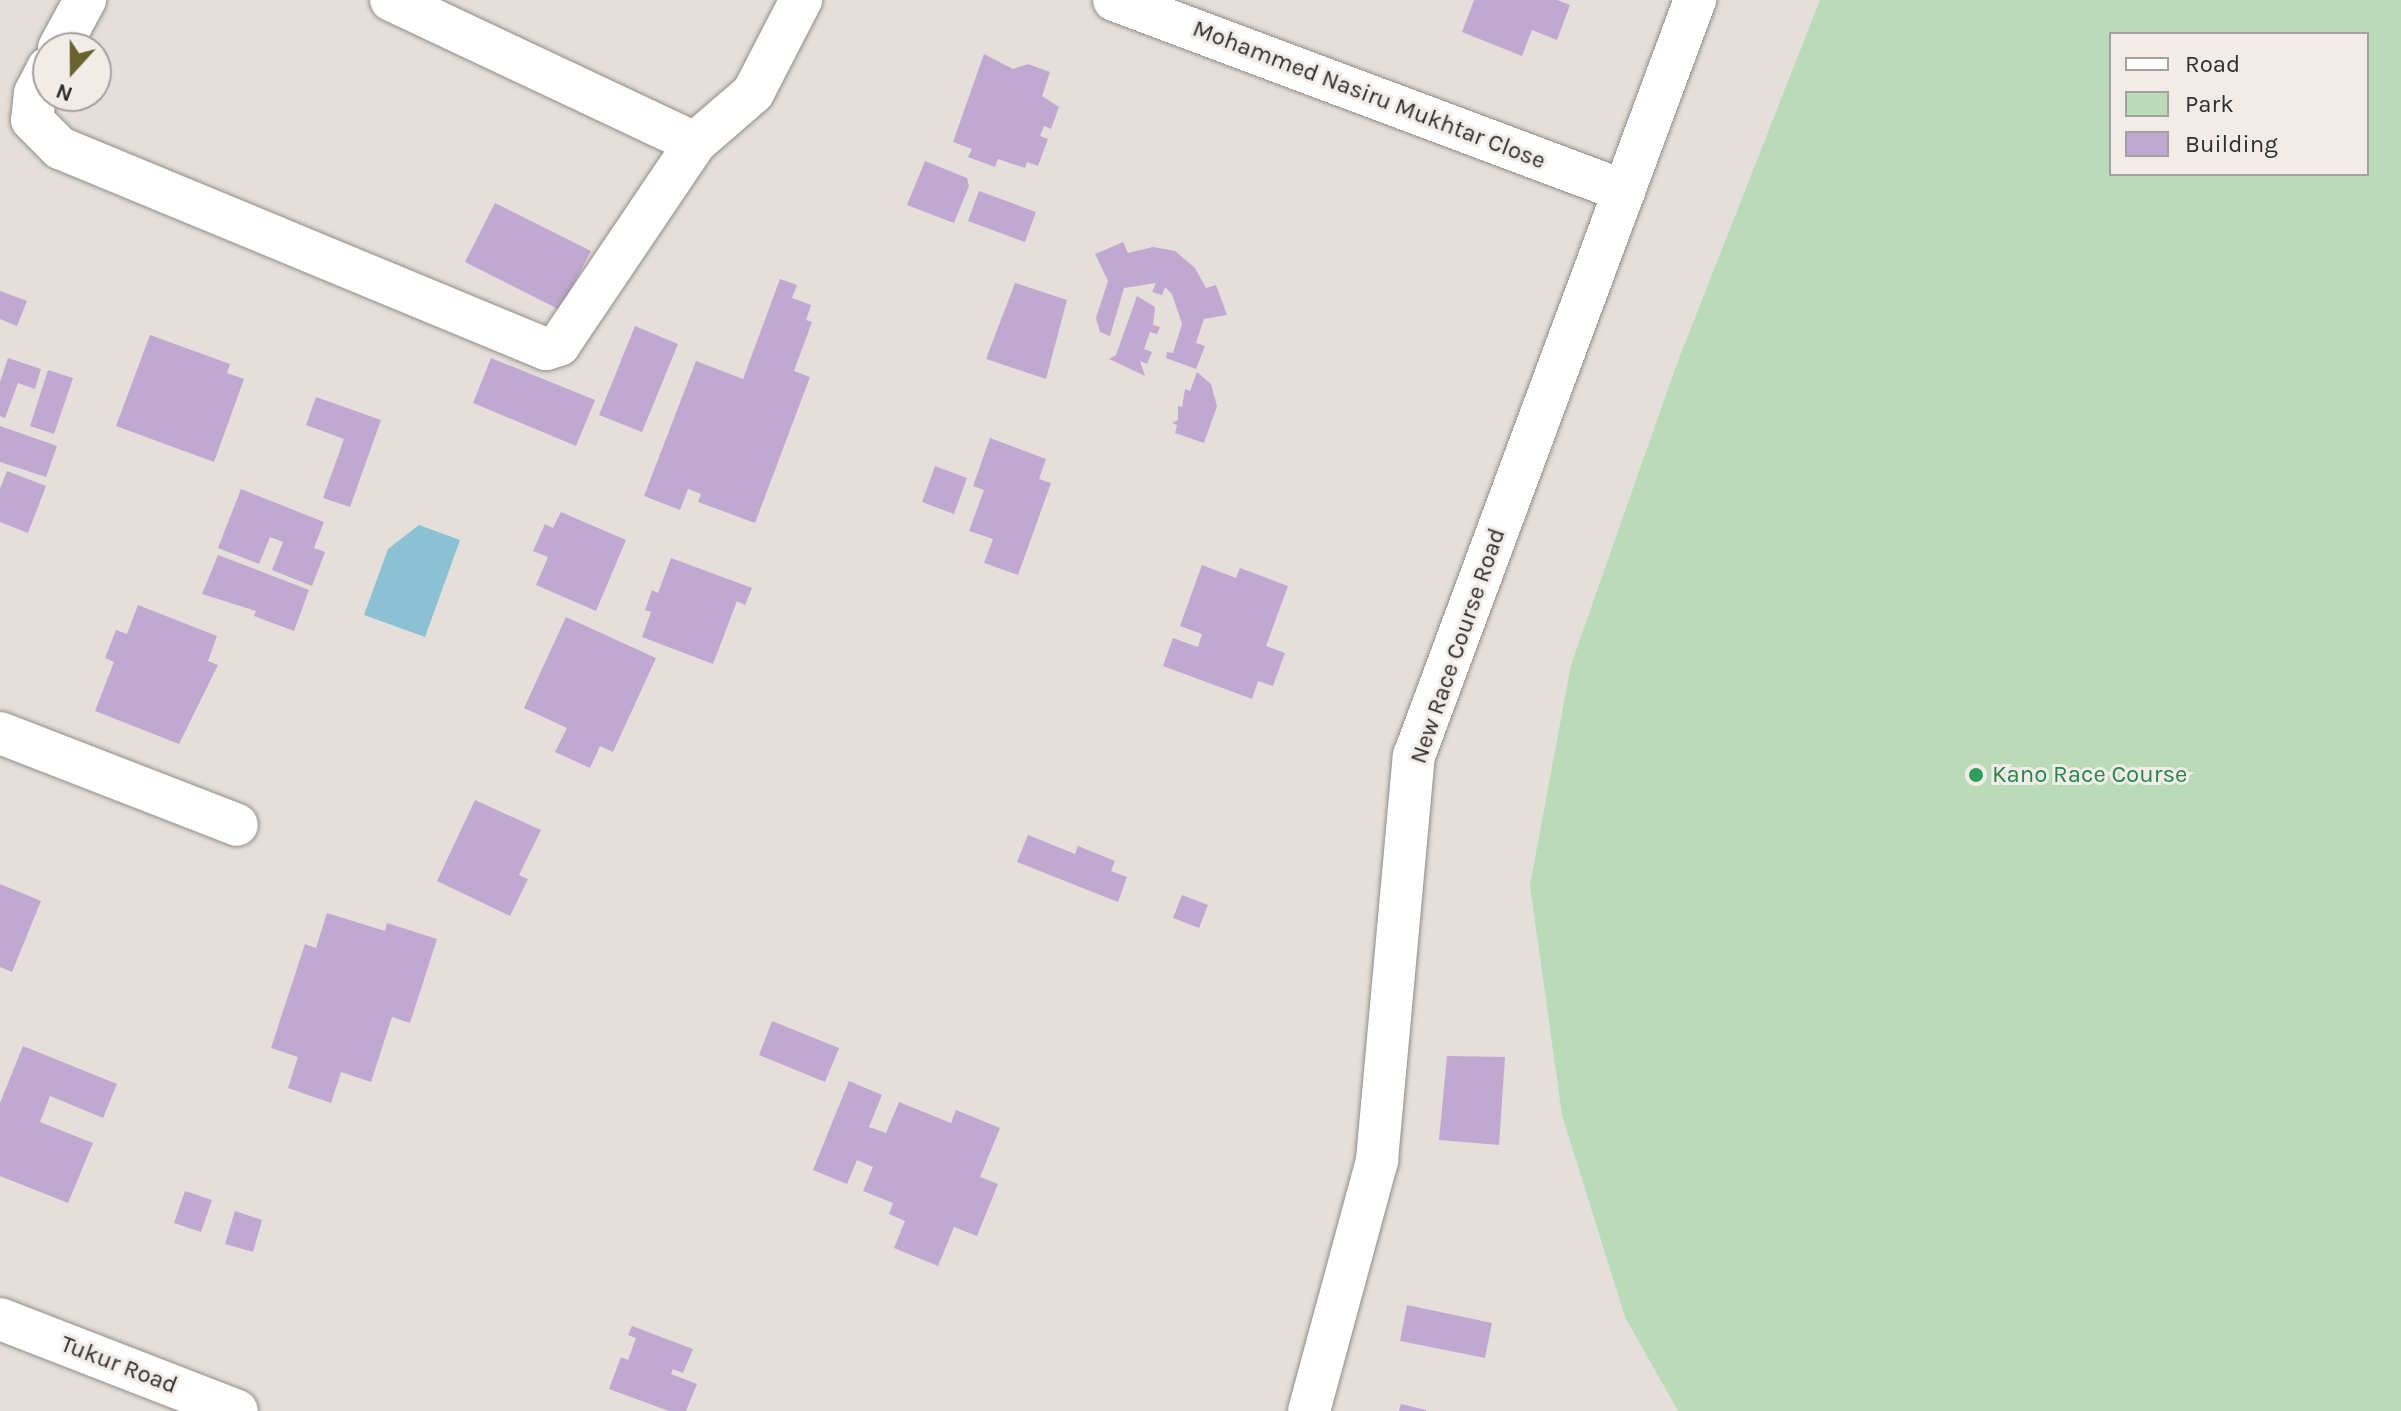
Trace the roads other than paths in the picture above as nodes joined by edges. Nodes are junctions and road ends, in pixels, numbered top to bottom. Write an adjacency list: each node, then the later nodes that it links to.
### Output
1 (85, 0): 6 (street)
2 (391, 0): 8 (street)
3 (801, 0): 8 (street)
4 (1114, 0): 9 (street, Mohammed Nasiru Mukhtar Close)
5 (1695, 0): 9 (street, New Race Course Road)
6 (68, 32)
7 (33, 112): 8 (street)
8 (695, 143)
9 (1624, 191): 15 (street, New Race Course Road)
10 (0, 733): 11 (street)
11 (237, 825)
12 (3, 1330): 13 (street, Tukur Road)
13 (179, 1400): 14 (street, Tukur Road)
14 (237, 1411)
15 (1309, 1411)

